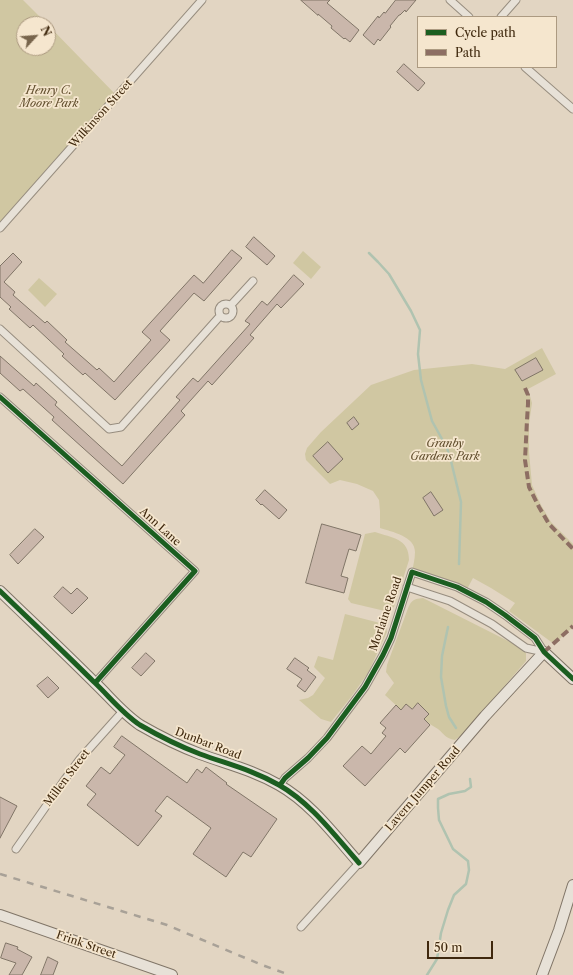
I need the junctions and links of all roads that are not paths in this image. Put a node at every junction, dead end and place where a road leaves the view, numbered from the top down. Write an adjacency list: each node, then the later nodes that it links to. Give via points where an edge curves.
1 (202, 0): 8 (street, Wilkinson Street)
2 (450, 0): 4 (street)
3 (516, 0): 5 (street)
4 (468, 16)
5 (502, 16)
6 (526, 68): 7 (street)
7 (573, 109)
8 (0, 228)
9 (253, 281): 10 (street)
10 (231, 305): 11 (street, via 227,303 220,306); 11 (street, via 231,316)
11 (220, 316): 12 (street, via 121,427 109,428)
12 (0, 329)
13 (0, 397): 18 (street, Ann Lane, via 194,571)
14 (407, 587): 16 (street, Morlaine Road, via 450,601 492,624 526,648); 16 (street, Morlaine Road, via 412,572 457,587 486,602 535,638); 20 (street, Morlaine Road, via 391,638 365,687 327,738)
15 (0, 591): 18 (street, Dunbar Road)
16 (544, 652): 17 (street); 22 (street, Lavern Jumper Road, via 485,716)
17 (573, 679)
18 (95, 683): 19 (street, Dunbar Road)
19 (123, 711): 20 (street, Dunbar Road, via 140,724 183,747 248,770); 21 (street, Millen Street, via 62,782)
20 (280, 785): 22 (street, Dunbar Road, via 308,807)
21 (16, 849)
22 (359, 863): 25 (street, Lavern Jumper Road)
23 (573, 886): 27 (street)
24 (0, 915): 26 (street, Frink Street)
25 (301, 927)
26 (172, 975)
27 (542, 975)

